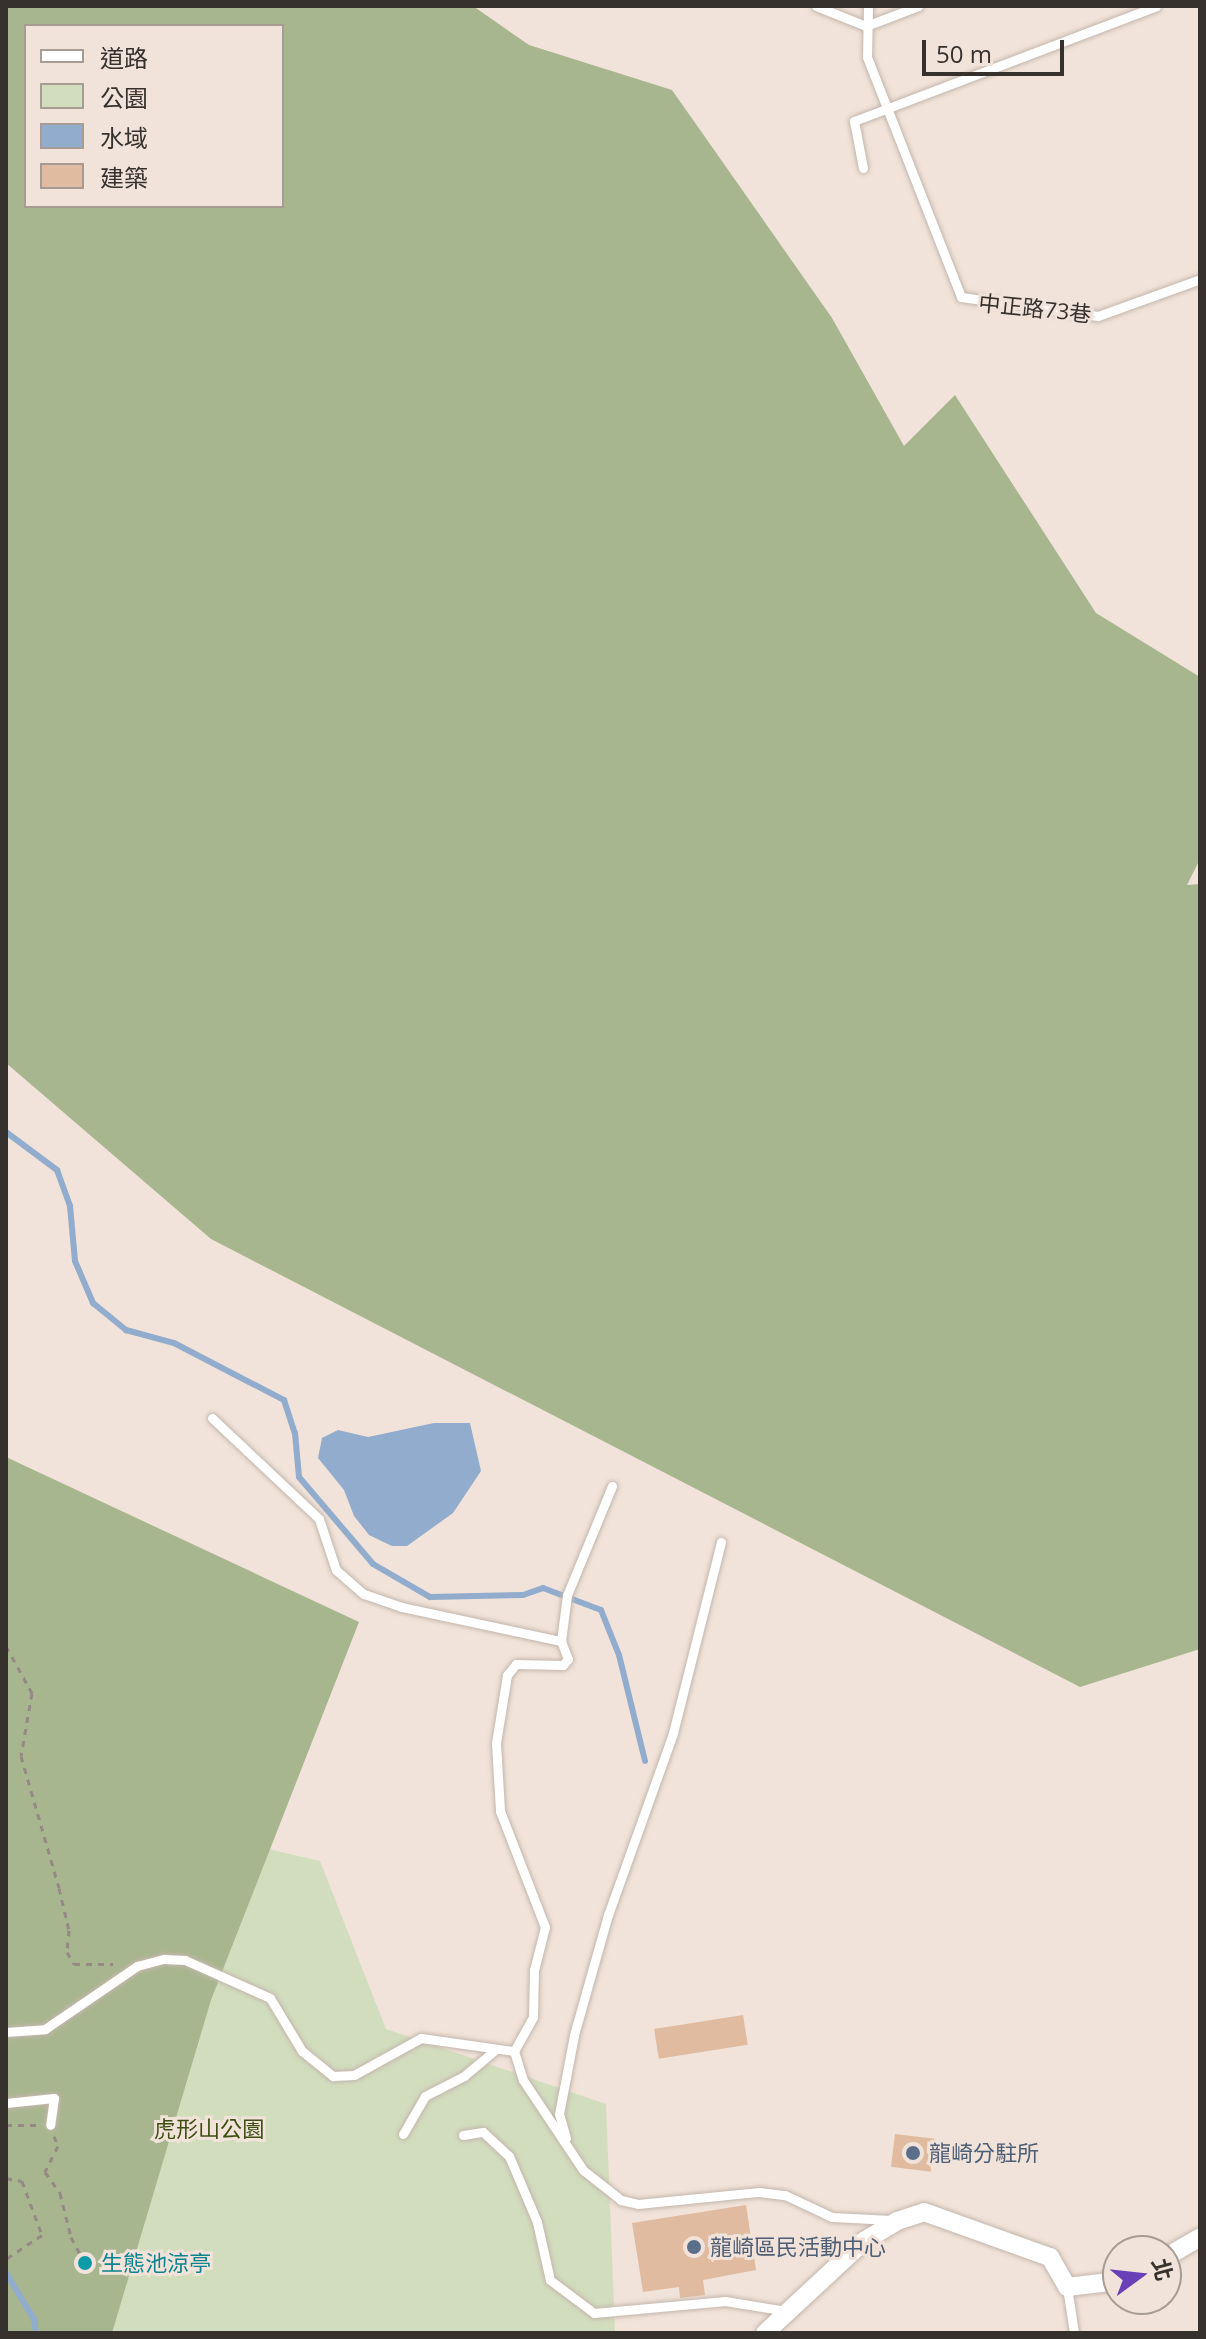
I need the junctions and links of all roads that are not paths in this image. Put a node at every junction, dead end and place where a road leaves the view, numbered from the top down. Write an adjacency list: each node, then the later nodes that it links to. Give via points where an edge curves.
1 (816, 6): 5 (lane)
2 (868, 6): 5 (lane)
3 (918, 6): 5 (lane)
4 (1156, 6): 6 (lane)
5 (866, 26): 6 (lane, via 867,57)
6 (885, 111): 7 (lane, via 854,121); 8 (lane, 中正路73巷, via 961,297 1098,316)
7 (863, 168)
8 (1200, 279)
9 (212, 1418): 12 (lane, via 319,1519 336,1570 364,1594)
10 (612, 1486): 12 (lane, via 567,1595)
11 (721, 1542): 20 (lane, via 673,1733 608,1915 574,2035 559,2114)
12 (561, 1641): 14 (lane, via 568,1659 563,1665 525,1662 507,1675 496,1743 500,1811 545,1927 534,1970 533,2017)
13 (6, 2032): 15 (lane, via 45,2029 137,1966 185,1960 270,1998 302,2051 333,2076 354,2075 421,2038)
14 (514, 2051): 15 (lane); 20 (lane, via 523,2080 555,2135)
15 (493, 2052): 18 (lane, via 464,2076 425,2096)
16 (6, 2103): 17 (lane, via 54,2098)
17 (50, 2125)
18 (403, 2134)
19 (463, 2135): 26 (lane, via 483,2132 509,2156 537,2222 550,2280 594,2313 725,2301)
20 (566, 2138): 21 (lane, via 583,2170 621,2200 638,2204 759,2192 785,2195 832,2217)
21 (897, 2221): 25 (street, via 935,2214 1050,2257); 26 (street, via 845,2257)
22 (1200, 2237): 23 (street)
23 (1182, 2248)
24 (1102, 2283): 25 (street)
25 (1067, 2287): 28 (lane)
26 (787, 2311): 27 (street)
27 (765, 2333)
28 (1074, 2333)

